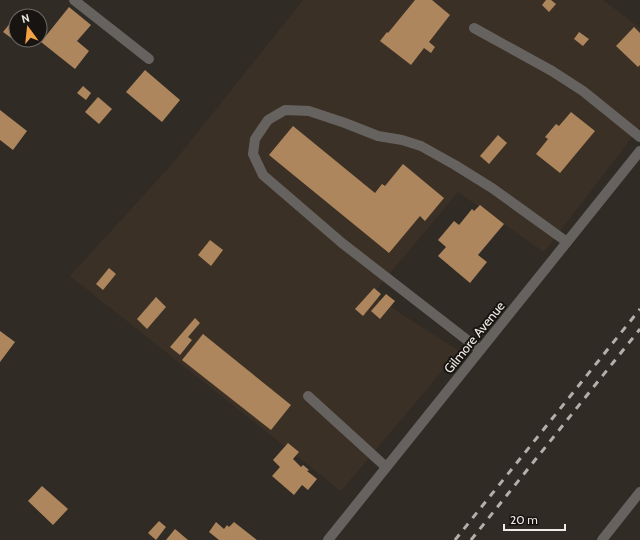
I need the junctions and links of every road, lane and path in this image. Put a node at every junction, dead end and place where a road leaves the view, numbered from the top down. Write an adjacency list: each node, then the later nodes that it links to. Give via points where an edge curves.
1 (74, 0): 3 (street)
2 (474, 28): 4 (street, via 583,91)
3 (149, 59)
4 (640, 137)
5 (640, 151): 6 (street, Gilmore Avenue)
6 (567, 242): 7 (street, Gilmore Avenue); 7 (street, via 492,188 421,146 378,136 309,111 285,110 268,120 255,139 253,154 263,175 342,243)
7 (480, 350): 9 (street, Gilmore Avenue)
8 (308, 396): 9 (street)
9 (386, 467): 11 (street, Gilmore Avenue)
10 (640, 492): 12 (street)
11 (328, 540)
12 (602, 540)

